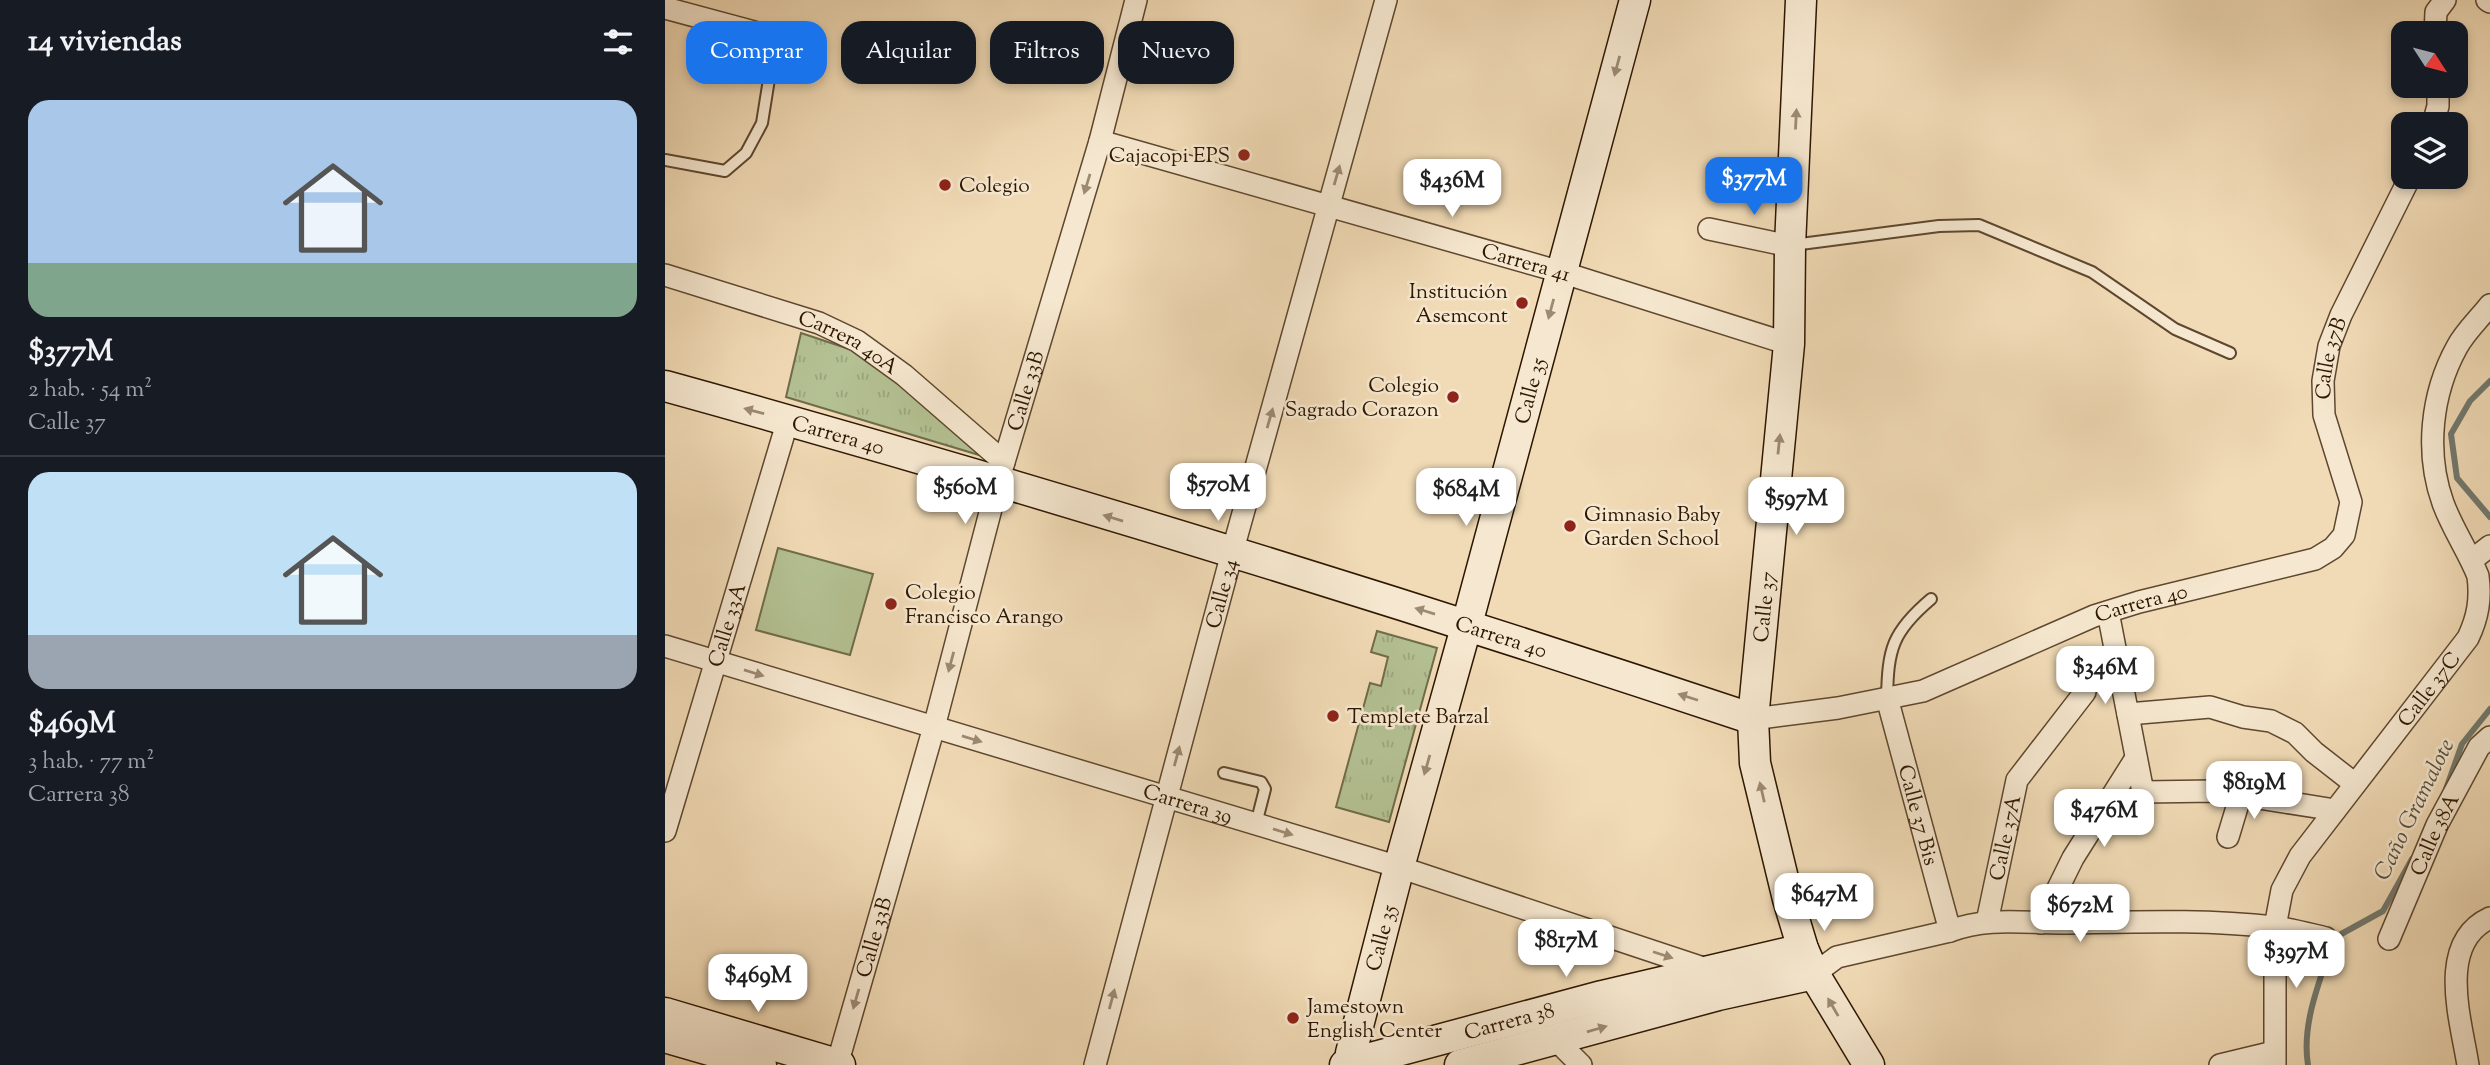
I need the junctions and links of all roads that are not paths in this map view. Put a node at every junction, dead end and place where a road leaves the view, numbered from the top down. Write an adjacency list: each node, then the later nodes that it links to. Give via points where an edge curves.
1 (1136, 0): 10 (street, Calle 33B)
2 (1386, 0): 13 (street, Calle 34, one-way to 2)
3 (1635, 0): 16 (street, Calle 35, one-way to 16)
4 (1801, 0): 15 (street, Calle 37, one-way to 4)
5 (2445, 0): 8 (street)
6 (665, 8): 7 (street)
7 (713, 21)
8 (2436, 21)
9 (768, 84): 11 (lane, via 762,123 746,153 725,171)
10 (1100, 141): 13 (street, Carrera 41); 23 (street, Calle 33B, one-way to 23)
11 (665, 160)
12 (2404, 189): 25 (street, Calle 37B, via 2329,346 2324,415 2351,502 2344,535)
13 (1329, 205): 16 (street, Carrera 41); 26 (street, Calle 34, one-way to 13)
14 (1709, 229): 15 (street)
15 (1790, 246): 19 (street, Calle 37); 20 (lane, via 1979,225 2092,272 2175,329)
16 (1561, 272): 19 (street, Carrera 41); 30 (street, Calle 35, one-way to 30)
17 (665, 275): 23 (street, Carrera 40A, via 819,323 857,341 904,375)
18 (2490, 305): 27 (street, Calle 37C, via 2458,345 2446,370 2432,440 2444,505)
19 (1789, 344): 36 (street, Calle 37, one-way to 19)
20 (2229, 353)
21 (665, 386): 22 (street, Carrera 40, one-way to 21)
22 (788, 420): 23 (street, Carrera 40); 32 (street, Calle 33A)
23 (1001, 472): 26 (street, Carrera 40, one-way to 23); 37 (street, Calle 33B, one-way to 37)
24 (2490, 546): 27 (street)
25 (2333, 548): 29 (street, Carrera 40, via 2315,559)
26 (1232, 554): 30 (street, Carrera 40, one-way to 26); 43 (street, Calle 34, one-way to 26)
27 (2472, 560): 41 (street, Calle 37C, via 2480,601 2468,638)
28 (1931, 599): 34 (lane, via 1899,632 1888,660)
29 (2108, 612): 34 (street, Carrera 40, via 1923,691); 35 (street)
30 (1467, 624): 36 (street, Carrera 40, one-way to 30); 48 (street, Calle 35, one-way to 48)
31 (665, 646): 32 (street, Carrera 39)
32 (715, 662): 37 (street, Carrera 39, one-way to 37); 46 (street, Calle 33A)
33 (2085, 692): 50 (street, Calle 37A, via 2017,780)
34 (1887, 698): 36 (street, Carrera 40); 53 (street, Calle 37 Bis)
35 (2128, 715): 39 (street); 41 (street, via 2210,707 2271,721 2295,733)
36 (1753, 719): 56 (street, Calle 37, one-way to 36, via 1788,899 1755,763)
37 (934, 727): 43 (street, Carrera 39, one-way to 43); 64 (street, Calle 33B, one-way to 64)
38 (2490, 737): 55 (street, Calle 38A, via 2479,747 2437,825)
39 (2136, 758): 42 (street, via 2143,792); 51 (street, via 2073,859)
40 (1224, 773): 45 (lane, via 1263,785)
41 (2355, 785): 44 (street, Calle 37C)
42 (2241, 794): 44 (street); 47 (street)
43 (1166, 797): 45 (street, Carrera 39); 65 (street, Calle 34, one-way to 43)
44 (2335, 810): 52 (street, Calle 37C, via 2290,873)
45 (1256, 824): 48 (street, Carrera 39, one-way to 48)
46 (665, 831)
47 (2228, 836)
48 (1399, 867): 57 (street, Carrera 39, one-way to 57); 62 (street, Calle 35)
49 (2490, 918): 70 (street, via 2471,933 2455,971)
50 (1987, 922): 51 (street, Carrera 38); 53 (street, Carrera 38)
51 (2041, 923): 52 (street, Carrera 38, via 2195,922)
52 (2275, 927): 54 (street, Carrera 38); 61 (street, Calle 37C)
53 (1950, 931): 56 (street, Carrera 38)
54 (2326, 938)
55 (2389, 939)
56 (1818, 960): 57 (street, Carrera 38); 68 (street, Calle 37, one-way to 56)
57 (1714, 982): 60 (street, Carrera 38, one-way to 57); 62 (street, Carrera 38, via 1602,996)
58 (665, 1013): 64 (street)
59 (665, 1037): 63 (street)
60 (1556, 1040): 66 (street, Carrera 38); 67 (street)
61 (2274, 1058): 69 (street)
62 (1349, 1064)
63 (761, 1065)
64 (838, 1065)
65 (1095, 1065)
66 (1460, 1065)
67 (1581, 1065)
68 (1868, 1065)
69 (2220, 1065)
70 (2468, 1065)

